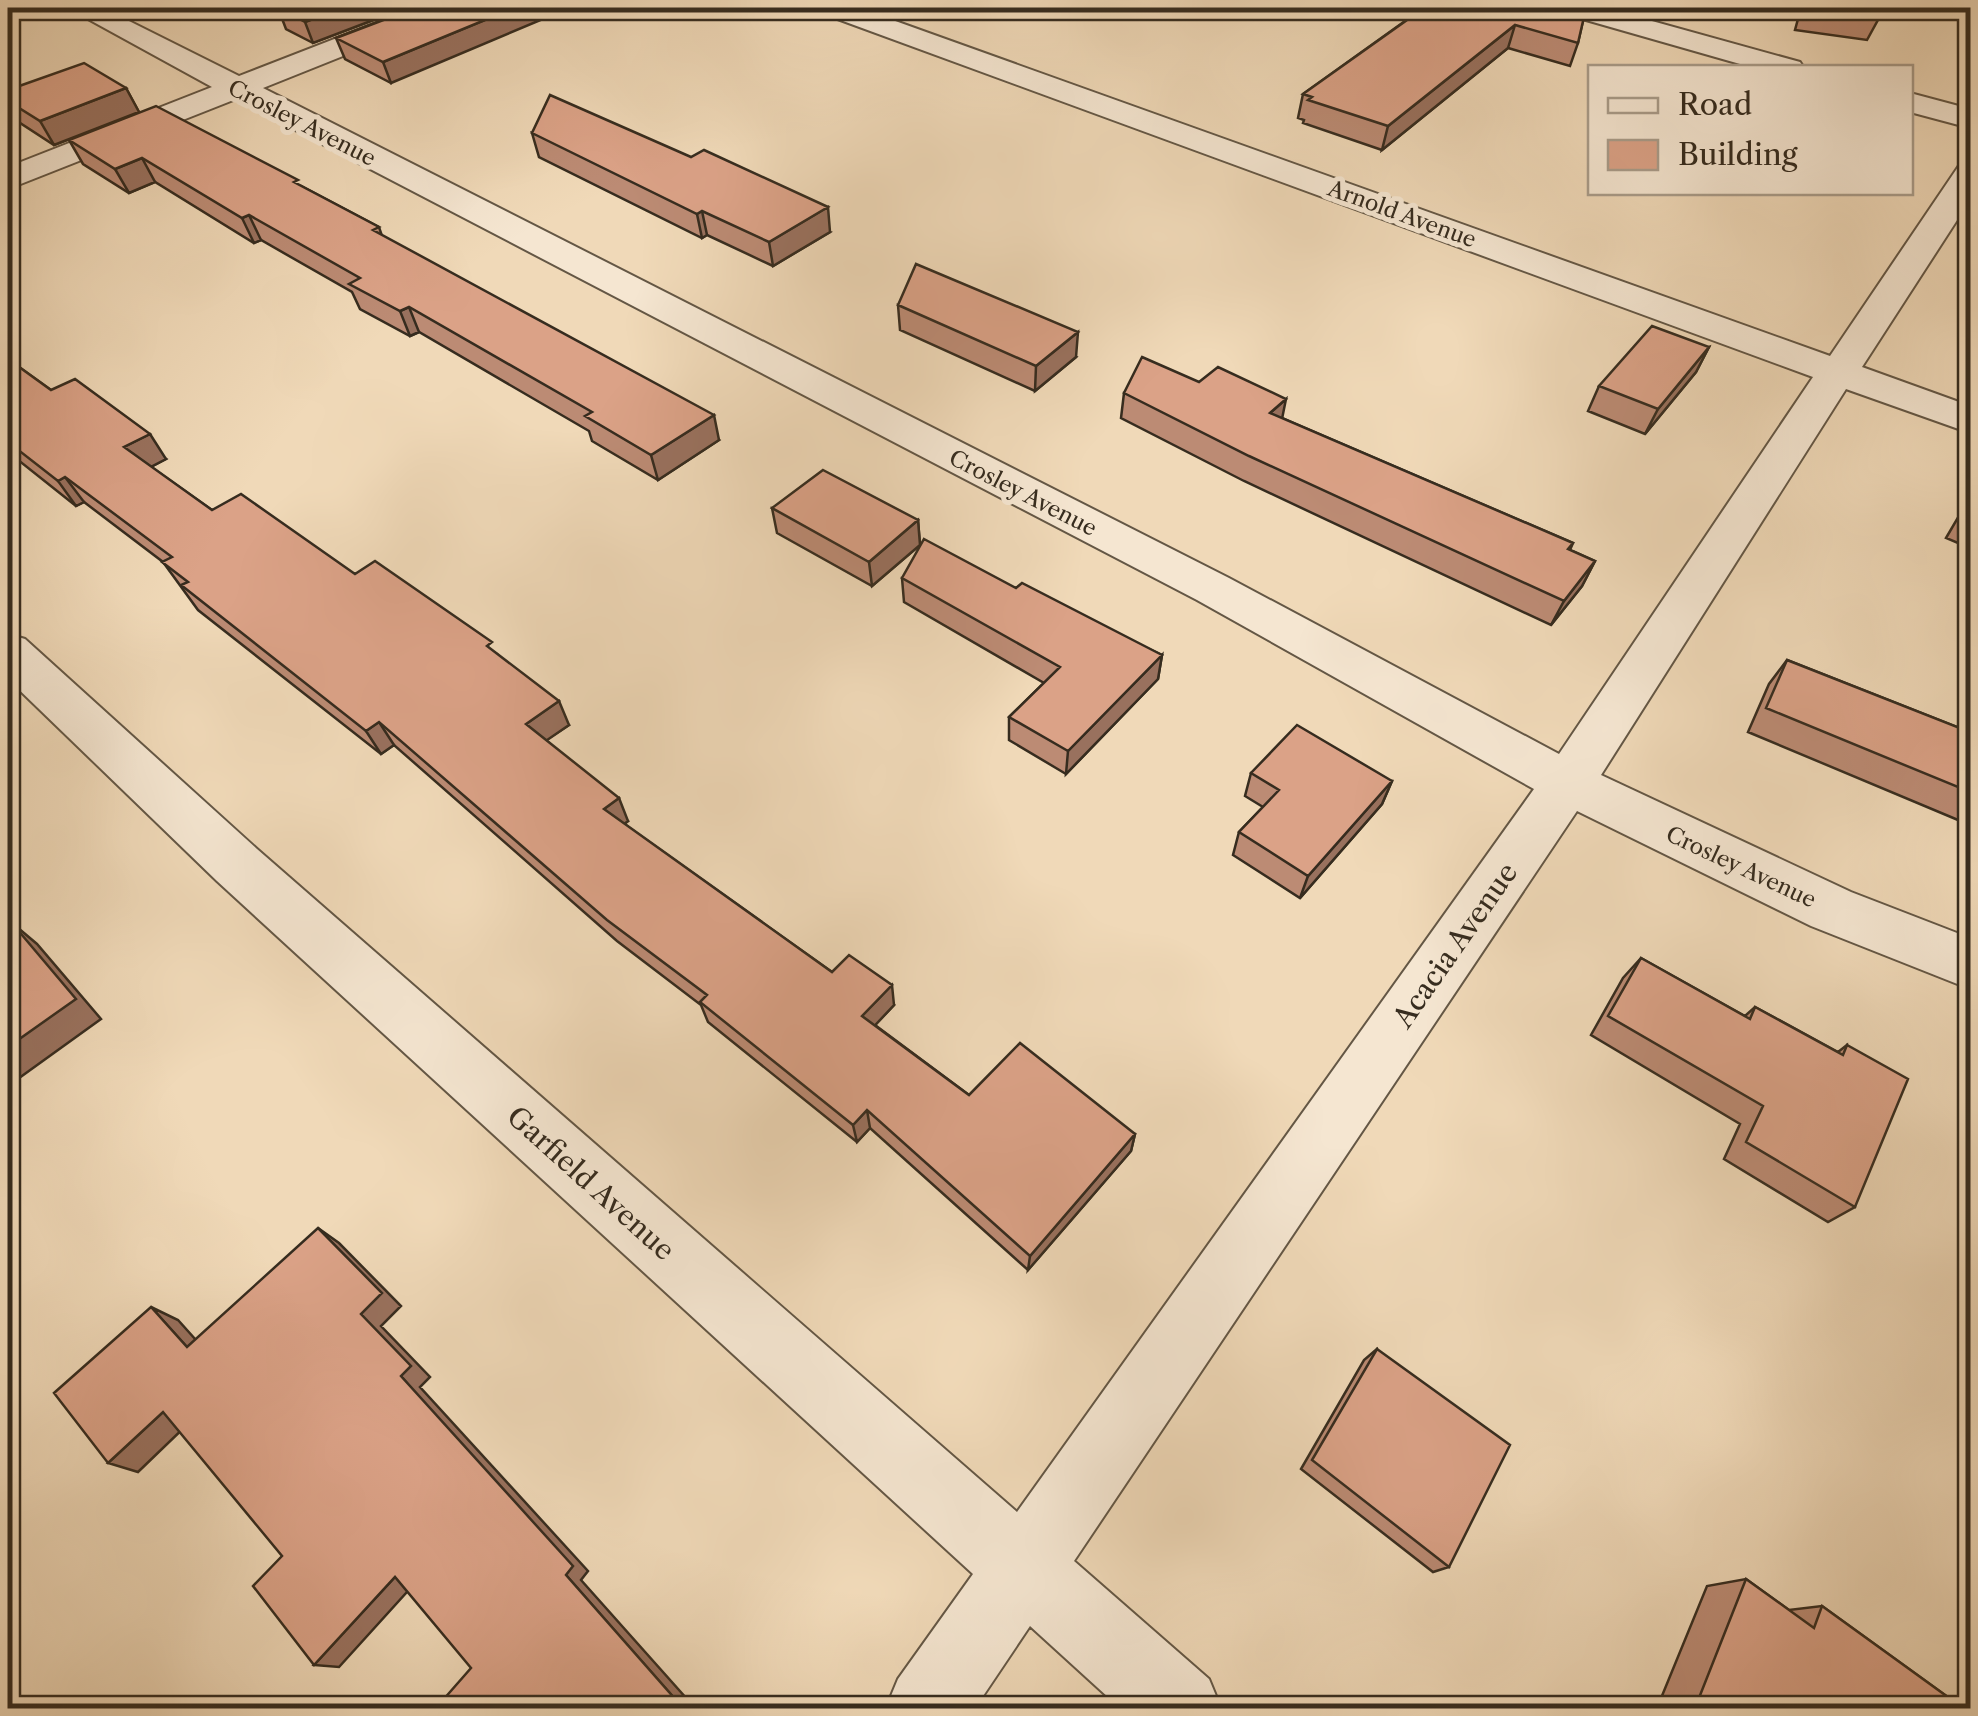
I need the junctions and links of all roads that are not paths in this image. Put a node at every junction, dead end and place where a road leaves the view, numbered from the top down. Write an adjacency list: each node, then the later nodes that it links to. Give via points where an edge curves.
1 (82, 8): 6 (street, Crosley Avenue)
2 (438, 8): 6 (street)
3 (834, 8): 11 (street, Arnold Avenue)
4 (1576, 8): 5 (street)
5 (1778, 65)
6 (234, 89): 10 (street); 14 (street, Crosley Avenue, via 1213,589)
7 (1913, 103): 8 (street)
8 (1970, 119)
9 (1970, 174): 11 (street, Acacia Avenue)
10 (8, 179)
11 (1836, 372): 12 (street, Arnold Avenue); 14 (street, Acacia Avenue)
12 (1970, 420)
13 (8, 651): 16 (street, Garfield Avenue)
14 (1568, 783): 15 (street, Crosley Avenue, via 1832,909); 16 (street, Acacia Avenue)
15 (1970, 964)
16 (1022, 1572): 17 (street, Acacia Avenue); 18 (street, Garfield Avenue)
17 (927, 1708)
18 (1180, 1708)

